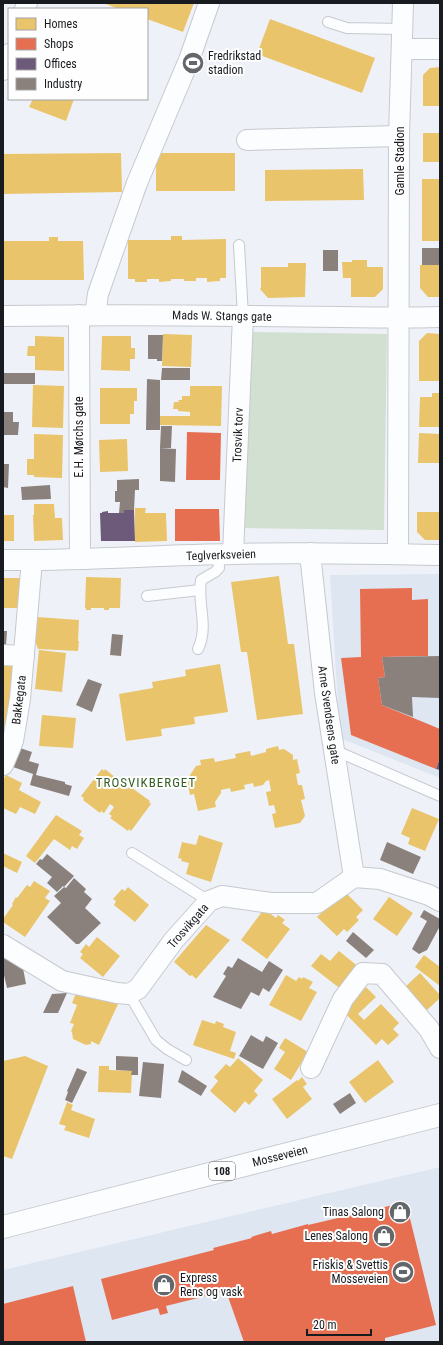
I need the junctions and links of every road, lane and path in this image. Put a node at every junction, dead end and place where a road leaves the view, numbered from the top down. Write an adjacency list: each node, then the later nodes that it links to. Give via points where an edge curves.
1 (210, 3): 12 (street, E.H. Mørchs gate, via 137,183 98,294)
2 (403, 3): 4 (street, Gamle Stadion)
3 (328, 22): 4 (lane, via 347,28)
4 (402, 29): 5 (street, Gamle Stadion)
5 (402, 49): 6 (street); 9 (street, Gamle Stadion)
6 (440, 50)
7 (8, 57): 8 (street)
8 (3, 70)
9 (399, 136): 10 (street); 16 (street, Gamle Stadion)
10 (247, 140)
11 (239, 244): 14 (lane)
12 (87, 315): 13 (street, Mads W. Stangs gate); 14 (street, Mads W. Stangs gate); 21 (street, E.H. Mørchs gate)
13 (3, 316)
14 (243, 316): 16 (street, Mads W. Stangs gate); 18 (street, Trosvik torv)
15 (440, 317): 16 (street, Mads W. Stangs gate)
16 (399, 319): 19 (street)
17 (310, 553): 18 (street, Teglverksveien); 19 (street, Teglverksveien); 29 (street, Arne Svendsens gate, via 325,693)
18 (225, 554): 21 (street, Teglverksveien); 24 (lane, via 219,568 201,580)
19 (398, 554): 20 (street, Teglverksveien)
20 (440, 555)
21 (80, 559): 23 (street, Teglverksveien)
22 (3, 560): 23 (street, Teglverksveien)
23 (32, 560): 28 (street, Bakkegata)
24 (200, 590): 25 (lane); 26 (lane, via 204,630)
25 (147, 596)
26 (198, 649)
27 (3, 655): 28 (street)
28 (24, 656): 30 (street, Bakkegata, via 14,741)
29 (334, 750): 31 (lane); 33 (street, Arne Svendsens gate)
30 (3, 765)
31 (440, 796)
32 (132, 853): 34 (lane)
33 (354, 877): 34 (street, Trosvikgata, via 316,903 271,903 222,896); 35 (street, via 380,879)
34 (209, 901): 37 (street, Trosvikgata, via 174,940 138,989)
35 (440, 901)
36 (3, 945): 37 (street, via 62,982)
37 (129, 994): 39 (lane, via 156,1040)
38 (440, 1048): 40 (street, via 429,1029 382,974 363,973 343,999)
39 (186, 1060)
40 (311, 1068)
41 (440, 1115): 42 (main road, Mosseveien / 108)
42 (3, 1227)

